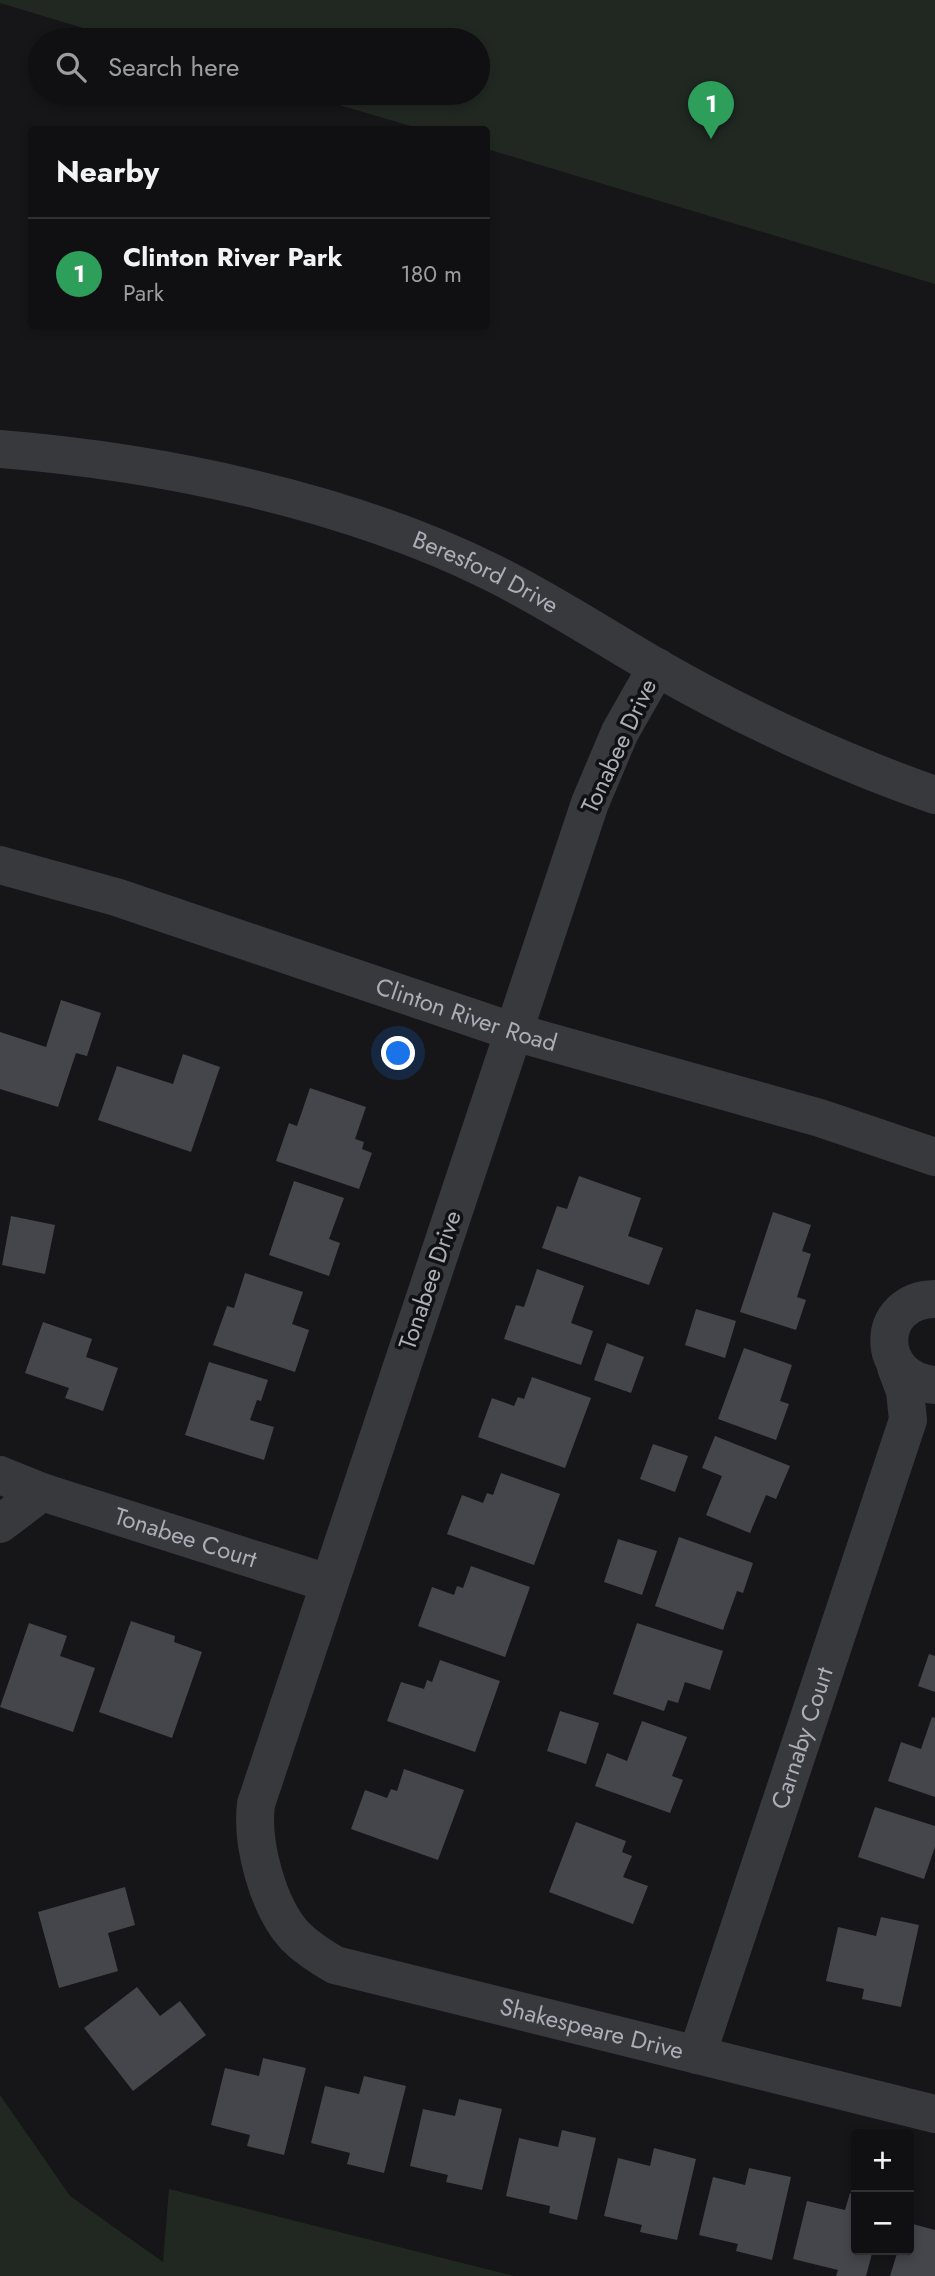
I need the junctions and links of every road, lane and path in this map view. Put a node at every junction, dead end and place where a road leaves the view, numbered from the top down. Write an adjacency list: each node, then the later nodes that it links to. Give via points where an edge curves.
1 (0, 449): 2 (street, Beresford Drive, via 70,454 183,474 298,500 372,524 489,571)
2 (657, 667): 3 (street, Beresford Drive, via 808,744); 5 (street, Tonabee Drive, via 620,732 590,803)
3 (935, 795)
4 (0, 865): 5 (street, Clinton River Road, via 116,897)
5 (514, 1032): 6 (street, Clinton River Road, via 820,1118); 16 (street, Tonabee Drive)
6 (935, 1157)
7 (935, 1298): 8 (street, Carnaby Court, via 911,1303 892,1324 890,1353)
8 (896, 1367): 9 (street, via 919,1384); 11 (street, Carnaby Court)
9 (935, 1385)
10 (935, 1393): 11 (street, Carnaby Court)
11 (908, 1420): 18 (street, Carnaby Court)
12 (0, 1475): 14 (street, Tonabee Court)
13 (0, 1484): 15 (street, via 4,1499)
14 (42, 1492): 15 (street); 16 (street, Tonabee Court)
15 (0, 1521)
16 (328, 1583): 17 (street, Tonabee Drive, via 256,1804 257,1852)
17 (276, 1903): 18 (street, Shakespeare Drive, via 293,1934 335,1965)
18 (697, 2055): 19 (street, Shakespeare Drive)
19 (935, 2114)

